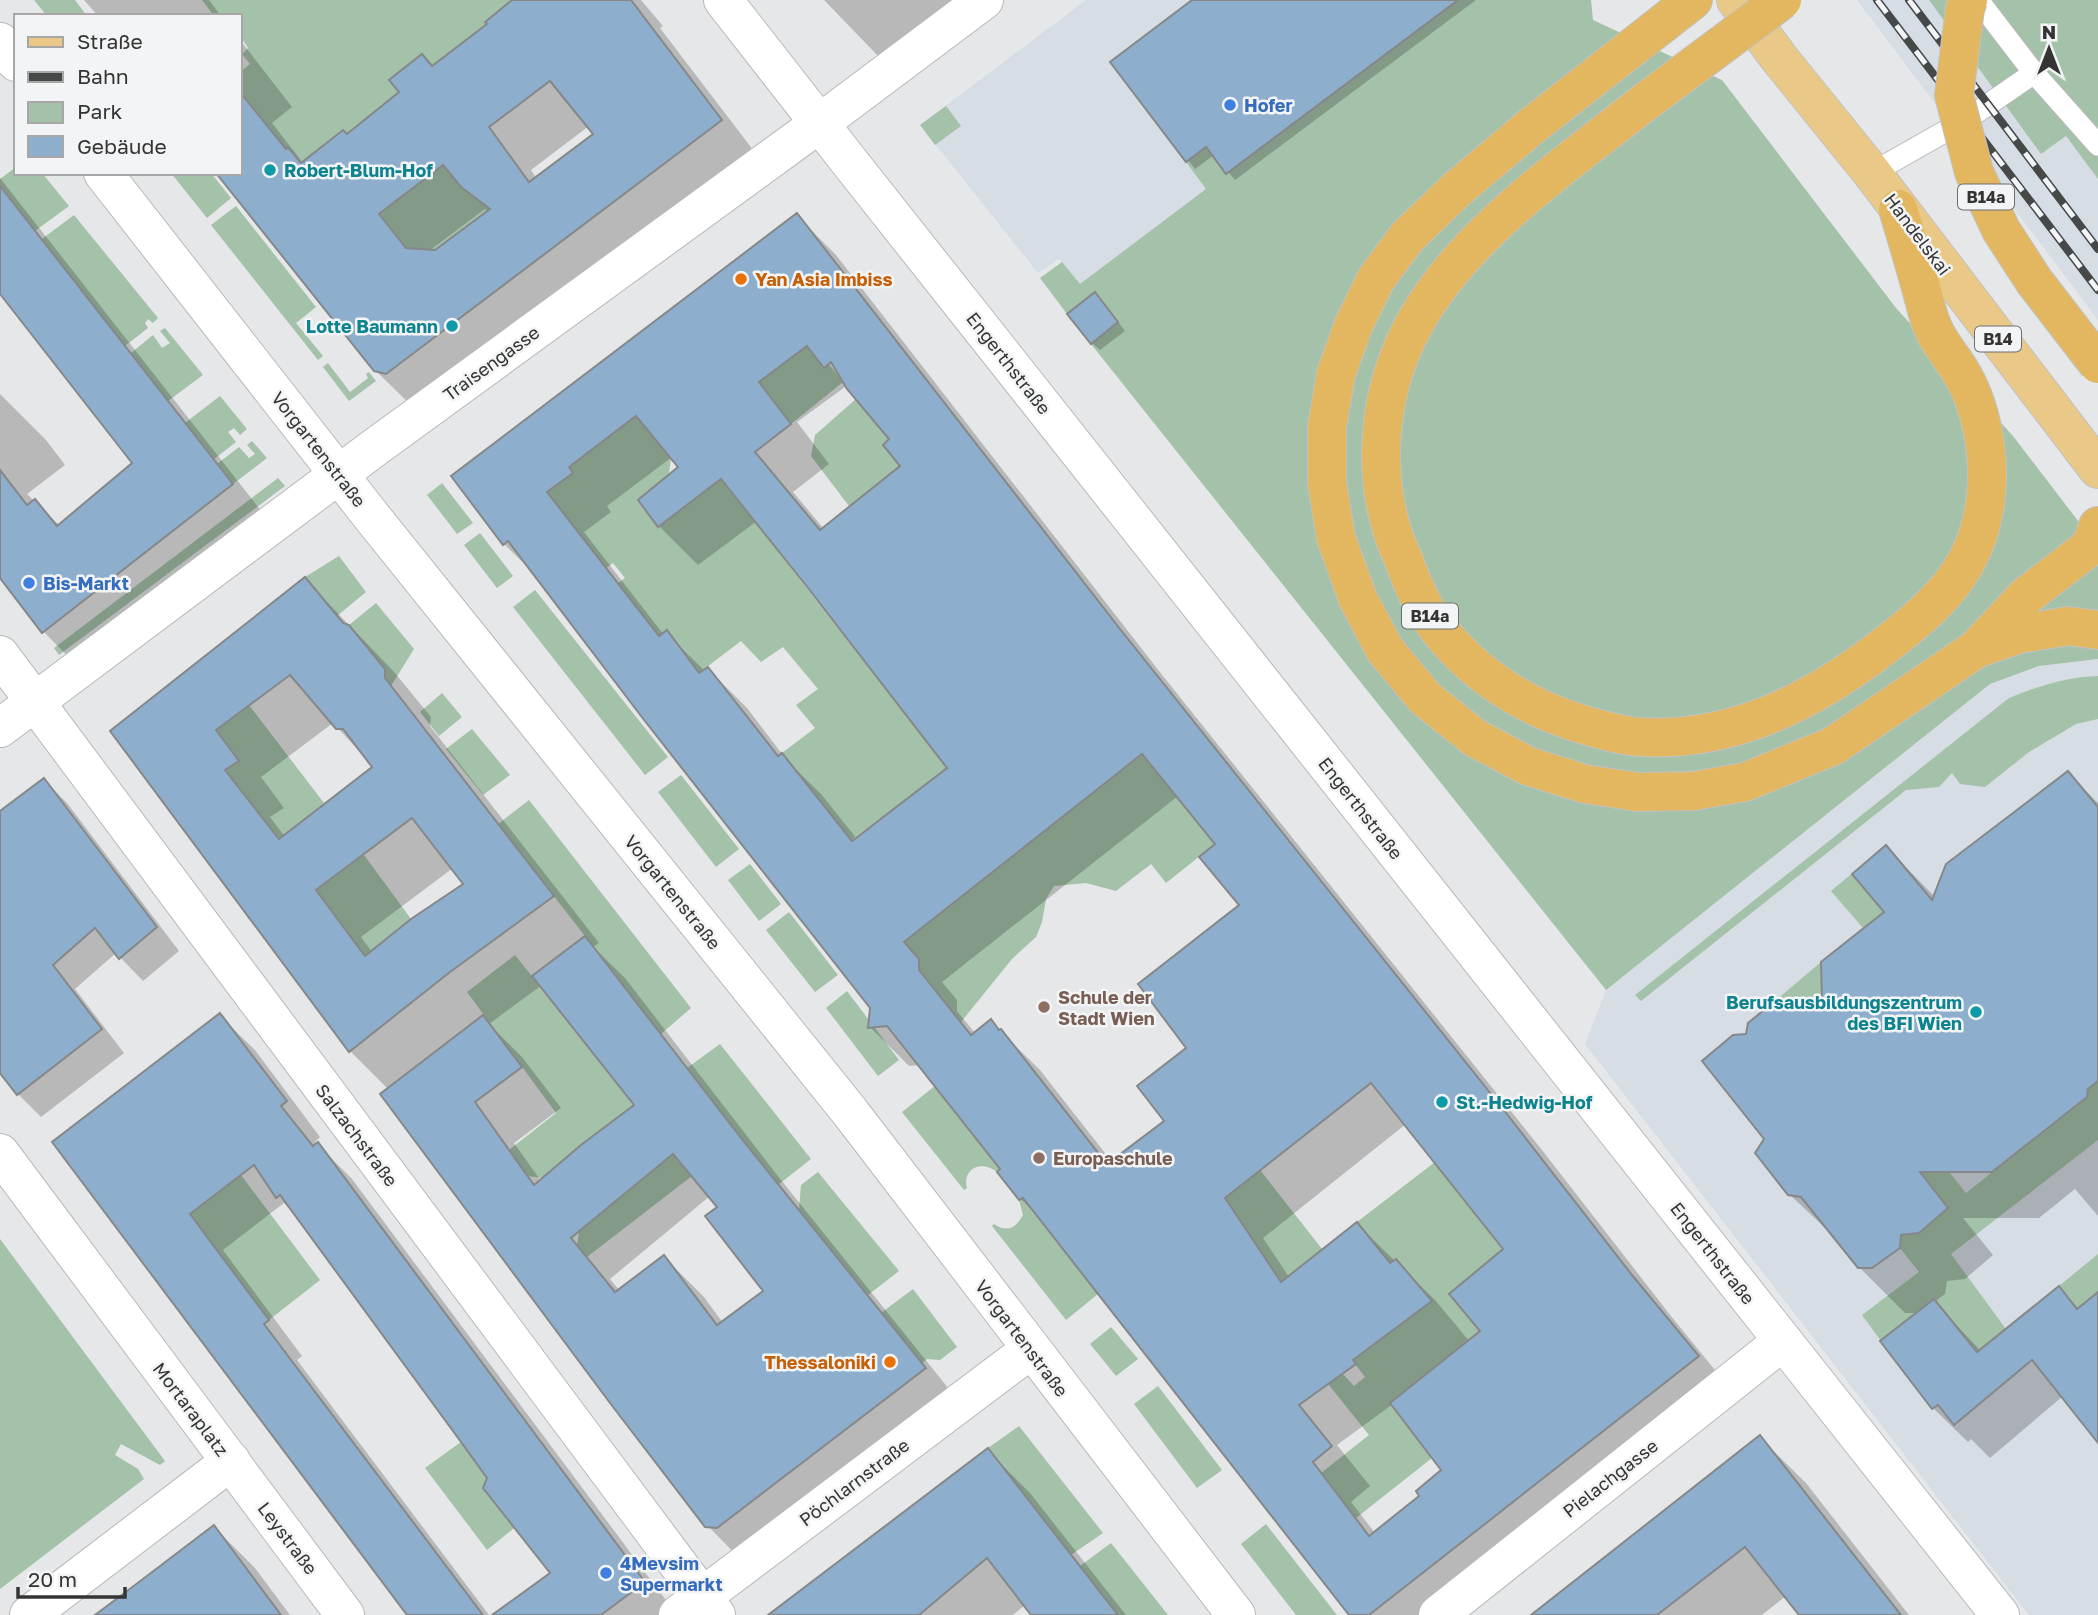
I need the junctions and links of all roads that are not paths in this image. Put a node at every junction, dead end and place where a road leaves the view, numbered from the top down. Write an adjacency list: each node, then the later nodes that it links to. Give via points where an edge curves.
1 (723, 0): 11 (street, Engerthstraße)
2 (984, 0): 11 (street, Traisengasse)
3 (1693, 0): 21 (highway, B14a, via 1466,181 1407,237 1376,279 1336,374 1327,427 1327,483 1336,538 1357,599 1385,650 1424,698 1475,738 1528,766 1585,784 1638,792 1693,791 1745,782 1792,765 1833,746)
4 (1736, 0): 13 (main road, Handelskai / B14)
5 (1782, 0): 15 (highway, B14a, bridge, via 1645,102 1494,226 1424,306 1404,346 1382,432 1382,479 1389,522 1409,578 1435,625 1465,658 1507,692 1551,715 1641,737 1689,735 1731,729 1817,693 1920,619 1965,569 1978,538 1986,496 1986,454 1978,410 1962,373 1933,330)
6 (1968, 0): 16 (highway, B14a, bridge, via 1954,94 1975,172 2001,230)
7 (1978, 0): 10 (lane)
8 (0, 41): 9 (street)
9 (14, 59)
10 (2034, 73): 12 (lane); 13 (lane, via 1967,119)
11 (820, 123): 18 (street, Traisengasse); 26 (street, Engerthstraße)
12 (2098, 145)
13 (1872, 173): 15 (main road, Handelskai / B14)
14 (105, 175): 18 (street, Vorgartenstraße)
15 (1898, 209): 17 (main road, Handelskai / B14)
16 (2098, 365)
17 (2098, 469)
18 (339, 474): 23 (street, Traisengasse); 27 (street, Vorgartenstraße, via 850,1112)
19 (2098, 526): 21 (highway, B14a, via 2091,546 2026,596)
20 (2098, 630): 21 (highway, B14a, via 2068,626 2019,634)
21 (1976, 649)
22 (0, 654): 23 (street, Salzachstraße)
23 (35, 702): 24 (street, Traisengasse); 29 (street, Salzachstraße)
24 (0, 728)
25 (0, 1153): 28 (street, Mortaraplatz)
26 (1783, 1341): 33 (street, Pielachgasse); 34 (street, Engerthstraße)
27 (1030, 1350): 29 (street, Pöchlarnstraße); 32 (street, Vorgartenstraße)
28 (231, 1461): 30 (street, Mortaraplatz); 31 (street, Leystraße)
29 (698, 1609)
30 (29, 1615)
31 (345, 1615)
32 (1236, 1615)
33 (1438, 1615)
34 (2000, 1615)

